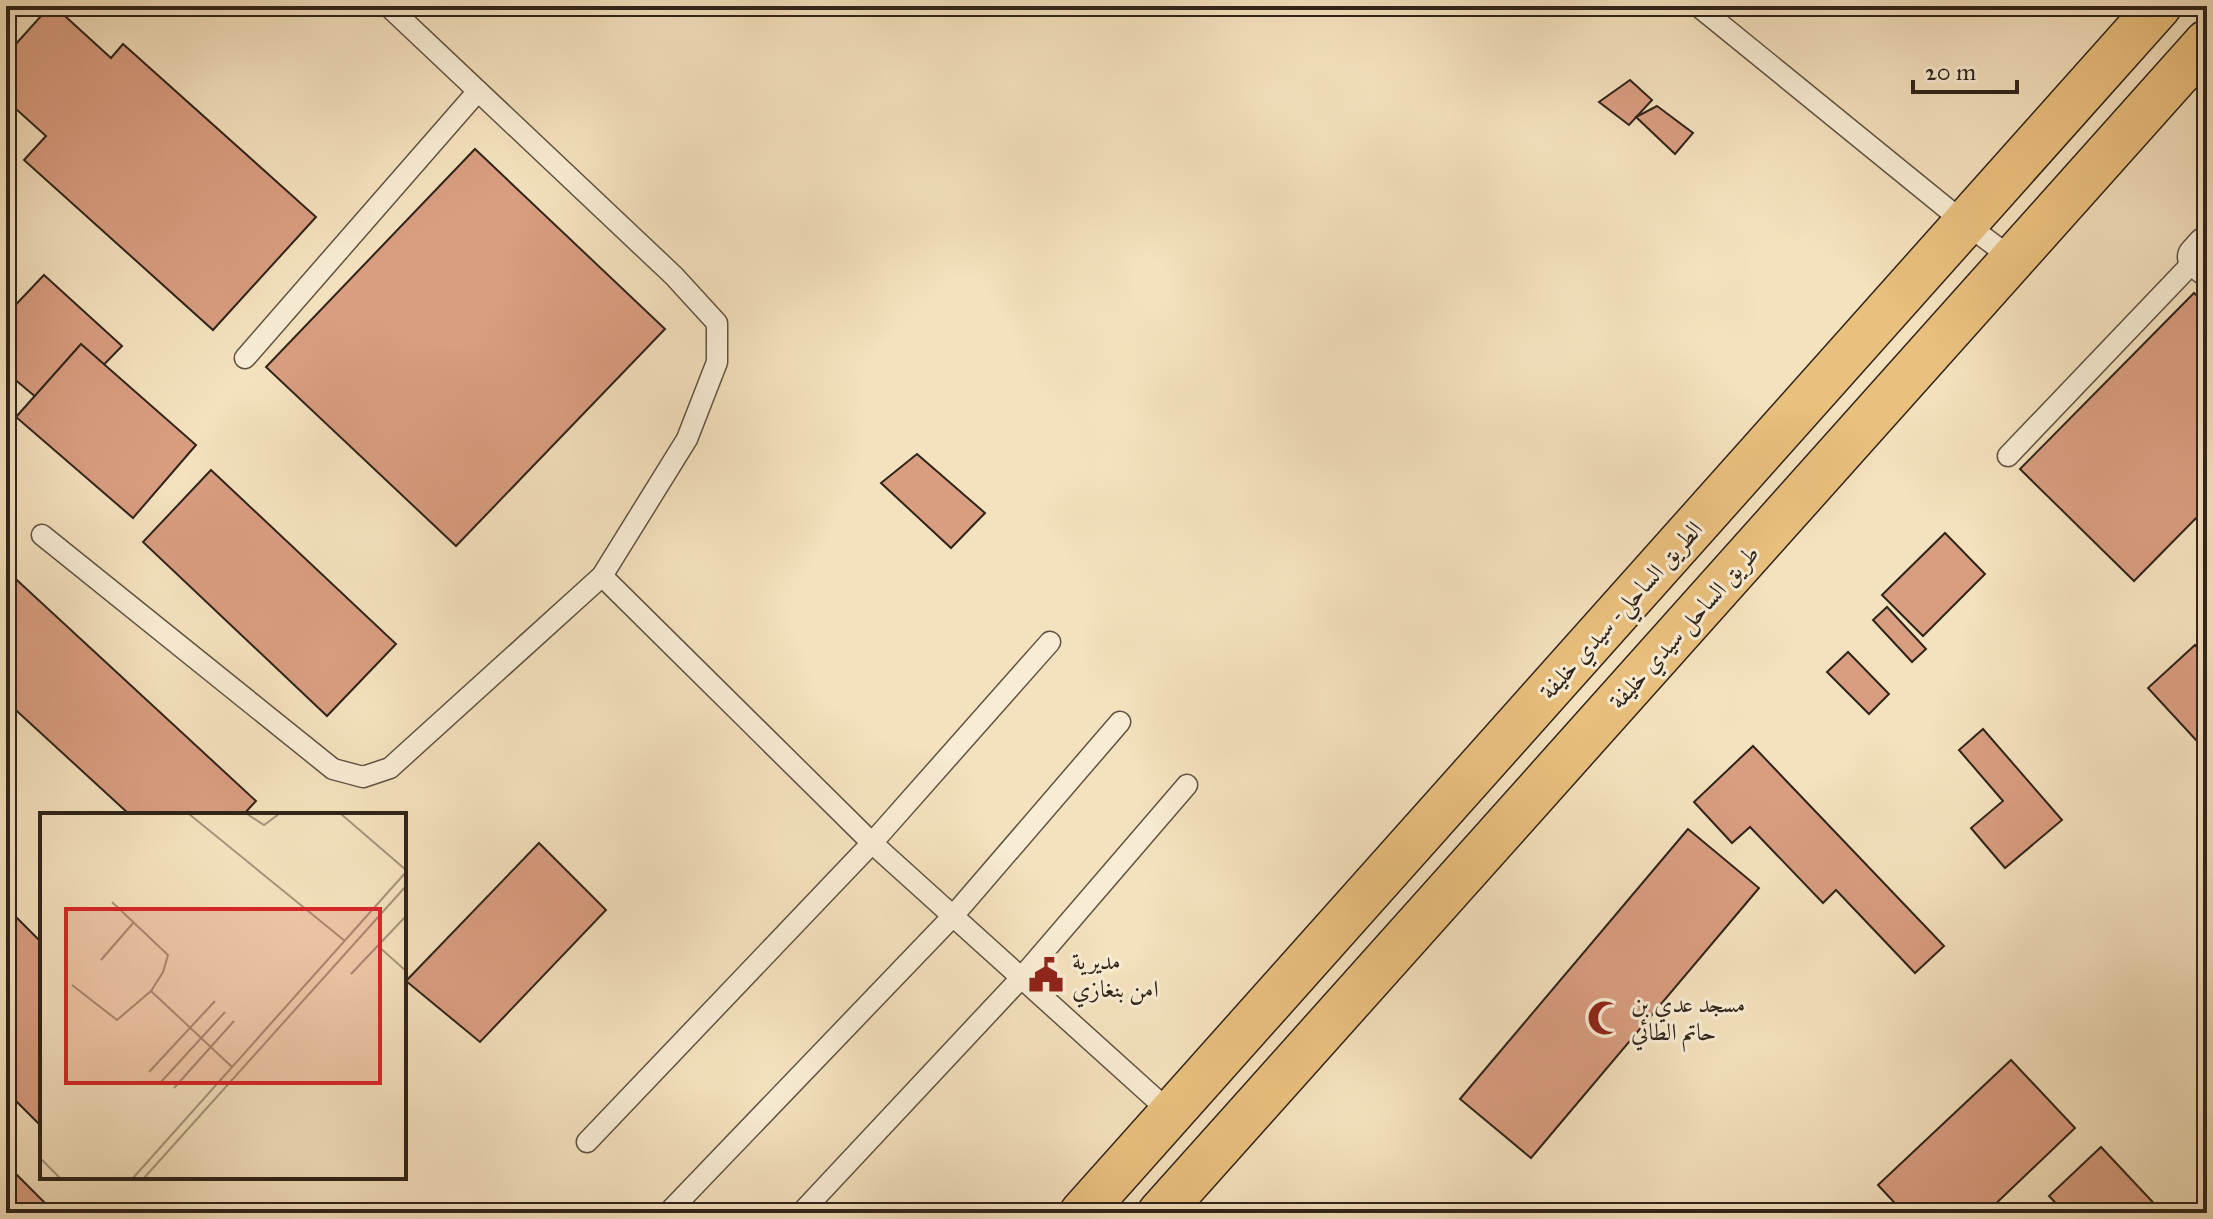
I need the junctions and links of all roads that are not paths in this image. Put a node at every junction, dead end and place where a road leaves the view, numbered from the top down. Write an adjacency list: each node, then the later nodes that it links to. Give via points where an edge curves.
1 (388, 6): 5 (lane)
2 (1698, 6): 6 (lane)
3 (2159, 6): 6 (highway, الطريق الساحلي- سيدي خليفة)
4 (2207, 42): 8 (highway, طريق الساحل سيدي خليفة)
5 (478, 91): 9 (lane); 12 (lane, via 717,323 717,362 687,439)
6 (1966, 224): 8 (lane); 19 (highway, الطريق الساحلي- سيدي خليفة)
7 (2204, 256): 10 (lane)
8 (2013, 259): 24 (highway, طريق الساحل سيدي خليفة)
9 (245, 358)
10 (2008, 456)
11 (42, 535): 12 (lane, via 333,769 363,777 390,768)
12 (602, 576): 16 (lane)
13 (1050, 642): 16 (lane)
14 (1120, 722): 17 (lane)
15 (1187, 785): 18 (lane)
16 (872, 843): 17 (lane); 20 (lane)
17 (953, 916): 18 (lane); 21 (lane)
18 (1021, 978): 19 (lane); 22 (lane)
19 (1171, 1113): 23 (highway, الطريق الساحلي- سيدي خليفة)
20 (587, 1142)
21 (668, 1213)
22 (801, 1213)
23 (1082, 1213)
24 (1160, 1213)

